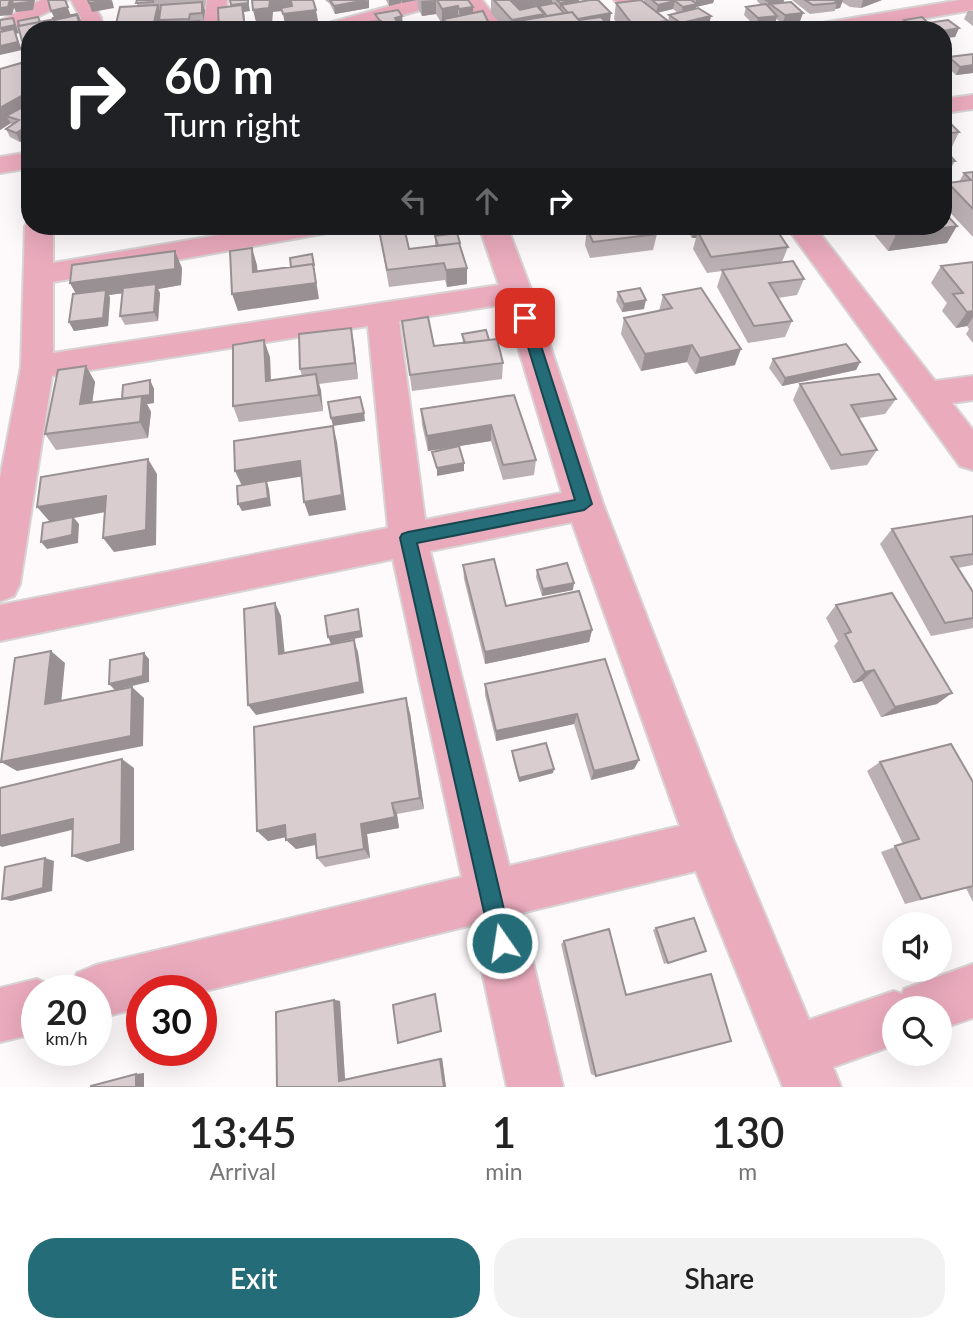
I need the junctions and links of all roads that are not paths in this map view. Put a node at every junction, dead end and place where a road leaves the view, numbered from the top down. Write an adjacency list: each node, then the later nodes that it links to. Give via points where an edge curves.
1 (57, 0): 16 (street)
2 (81, 0): 9 (street)
3 (217, 0): 10 (street)
4 (433, 0): 8 (street)
5 (471, 0): 13 (street)
6 (624, 0): 14 (street)
7 (973, 4): 15 (street)
8 (409, 9): 11 (street); 12 (street)
9 (91, 21)
10 (215, 21)
11 (364, 21)
12 (416, 21)
13 (488, 21)
14 (655, 21)
15 (871, 21)
16 (0, 29)
17 (21, 162): 18 (street)
18 (0, 165)
19 (39, 235): 23 (street)
20 (269, 235): 23 (street)
21 (496, 235): 24 (street)
22 (807, 235): 28 (street)
23 (39, 275): 26 (street)
24 (517, 292): 25 (street); 30 (street)
25 (382, 312): 26 (street); 31 (street)
26 (37, 368): 32 (street)
27 (973, 388): 28 (street)
28 (927, 394): 29 (street)
29 (973, 456)
30 (584, 504): 31 (street); 34 (street)
31 (408, 538): 33 (street); 35 (street)
32 (0, 584)
33 (0, 623)
34 (710, 843): 35 (street); 42 (street)
35 (491, 895): 36 (street); 43 (street)
36 (112, 988)
37 (973, 991): 38 (street)
38 (952, 998)
39 (21, 1010): 40 (street)
40 (0, 1015)
41 (882, 1025): 42 (street)
42 (804, 1070)
43 (535, 1087)

